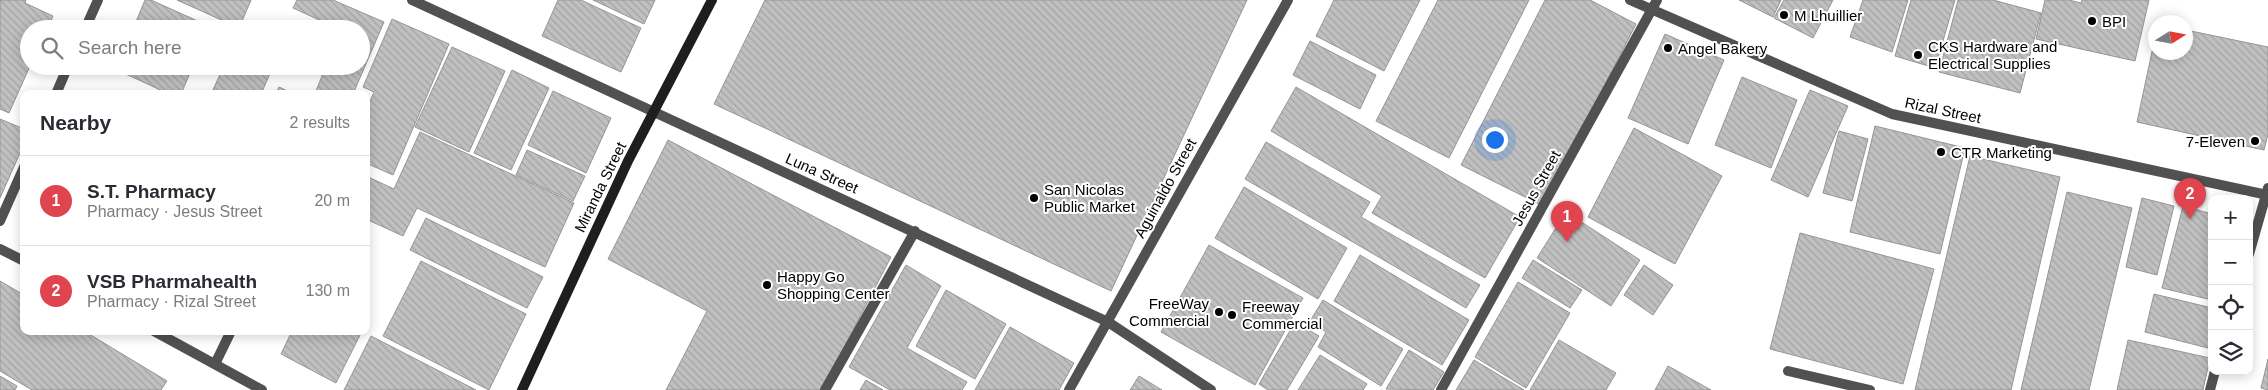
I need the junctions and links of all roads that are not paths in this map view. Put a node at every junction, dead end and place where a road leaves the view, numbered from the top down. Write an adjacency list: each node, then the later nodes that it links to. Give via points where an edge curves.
1 (98, 0): 8 (street)
2 (412, 0): 11 (street, Luna Street)
3 (712, 0): 11 (main road, Miranda Street)
4 (1288, 0): 19 (street, Aguinaldo Street)
5 (1630, 0): 7 (street, Rizal Street)
6 (1657, 0): 7 (street, Jesus Street)
7 (1652, 11): 13 (street, Rizal Street, via 1892,114); 30 (street, Jesus Street)
8 (89, 20)
9 (64, 75): 10 (street)
10 (58, 90)
11 (655, 114): 15 (street, Luna Street); 26 (main road, Miranda Street, via 628,161)
12 (20, 176): 14 (street)
13 (2268, 193): 16 (street)
14 (0, 221)
15 (915, 231): 19 (street, Luna Street); 27 (street)
16 (2253, 241)
17 (0, 249): 18 (street)
18 (20, 259)
19 (1108, 322): 28 (street, Aguinaldo Street); 29 (street, Luna Street)
20 (161, 335): 22 (street)
21 (229, 335): 22 (street)
22 (215, 364): 25 (street)
23 (1788, 371): 31 (street)
24 (2214, 375): 32 (street)
25 (262, 390)
26 (522, 390)
27 (825, 390)
28 (1069, 390)
29 (1211, 390)
30 (1441, 390)
31 (1870, 390)
32 (2210, 390)

